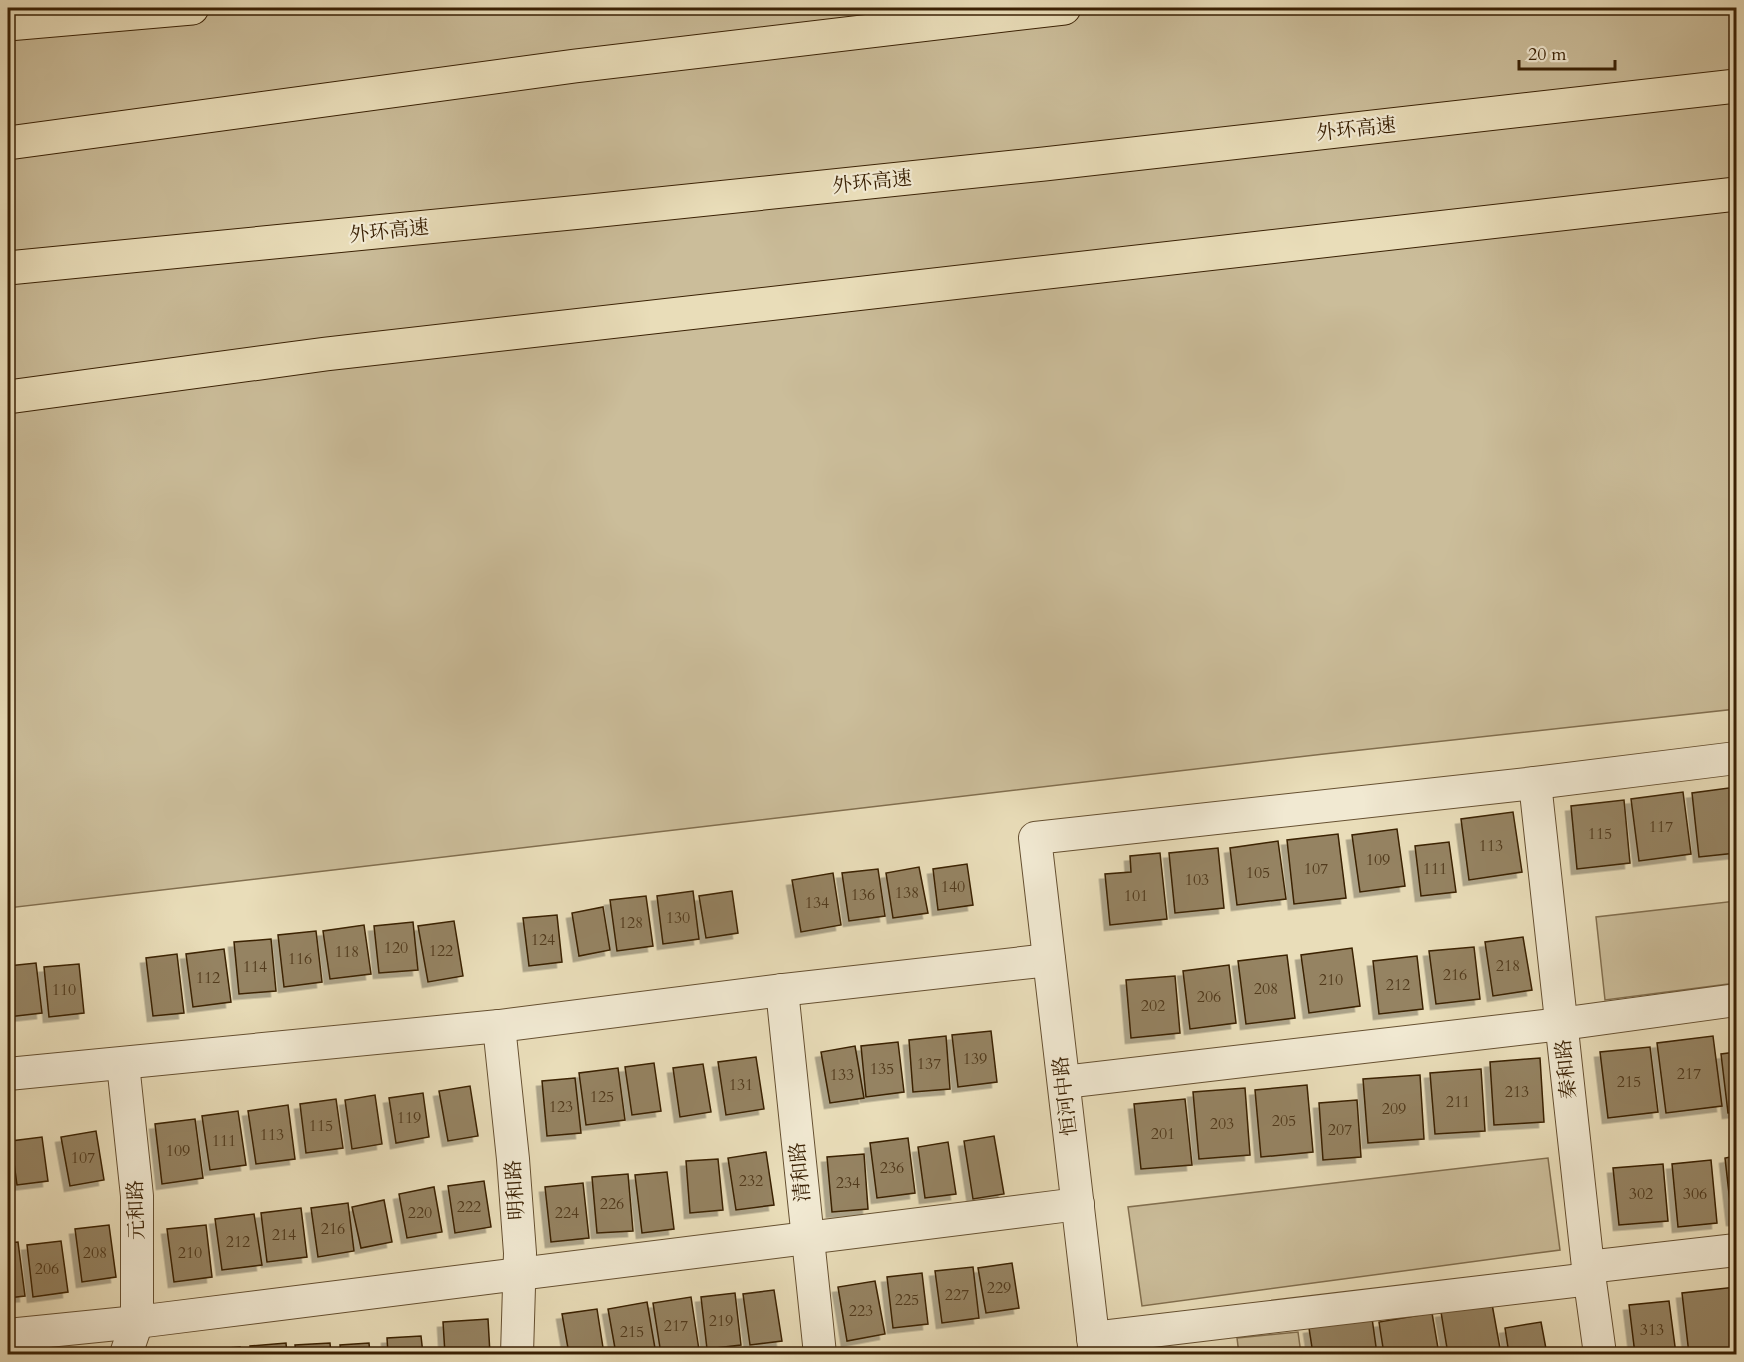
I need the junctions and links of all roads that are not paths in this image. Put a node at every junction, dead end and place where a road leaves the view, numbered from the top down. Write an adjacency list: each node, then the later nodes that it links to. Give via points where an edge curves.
1 (192, 8): 3 (highway)
2 (1064, 8): 5 (highway, via 575,66)
3 (8, 24)
4 (1737, 86): 7 (highway, 外环高速, via 1044,164)
5 (8, 143)
6 (1737, 194): 8 (highway, via 326,354)
7 (8, 268)
8 (8, 398)
9 (1737, 758): 10 (street)
10 (1535, 783): 11 (street, 恒河中路, via 1035,838); 14 (street, 秦和路)
11 (1049, 960): 12 (street); 18 (street, 恒河中路)
12 (782, 990): 15 (street); 20 (street, 清和路)
13 (1737, 1000): 14 (street)
14 (1561, 1024): 18 (street); 22 (street, 秦和路)
15 (499, 1026): 16 (street); 23 (street, 明和路, via 513,1159)
16 (123, 1064): 17 (street); 24 (street, 元和路, via 137,1197)
17 (8, 1074)
18 (1064, 1082): 19 (street, 恒河中路)
19 (1078, 1204): 20 (street); 26 (street, 恒河中路)
20 (807, 1239): 23 (street); 29 (street, 清和路)
21 (1737, 1250): 22 (street)
22 (1589, 1273): 26 (street); 30 (street, 秦和路)
23 (519, 1275): 24 (street); 28 (street, 明和路)
24 (137, 1322): 25 (street); 27 (street, 元和路)
25 (8, 1335)
26 (1094, 1346)
27 (126, 1354)
28 (517, 1354)
29 (820, 1354)
30 (1600, 1354)

